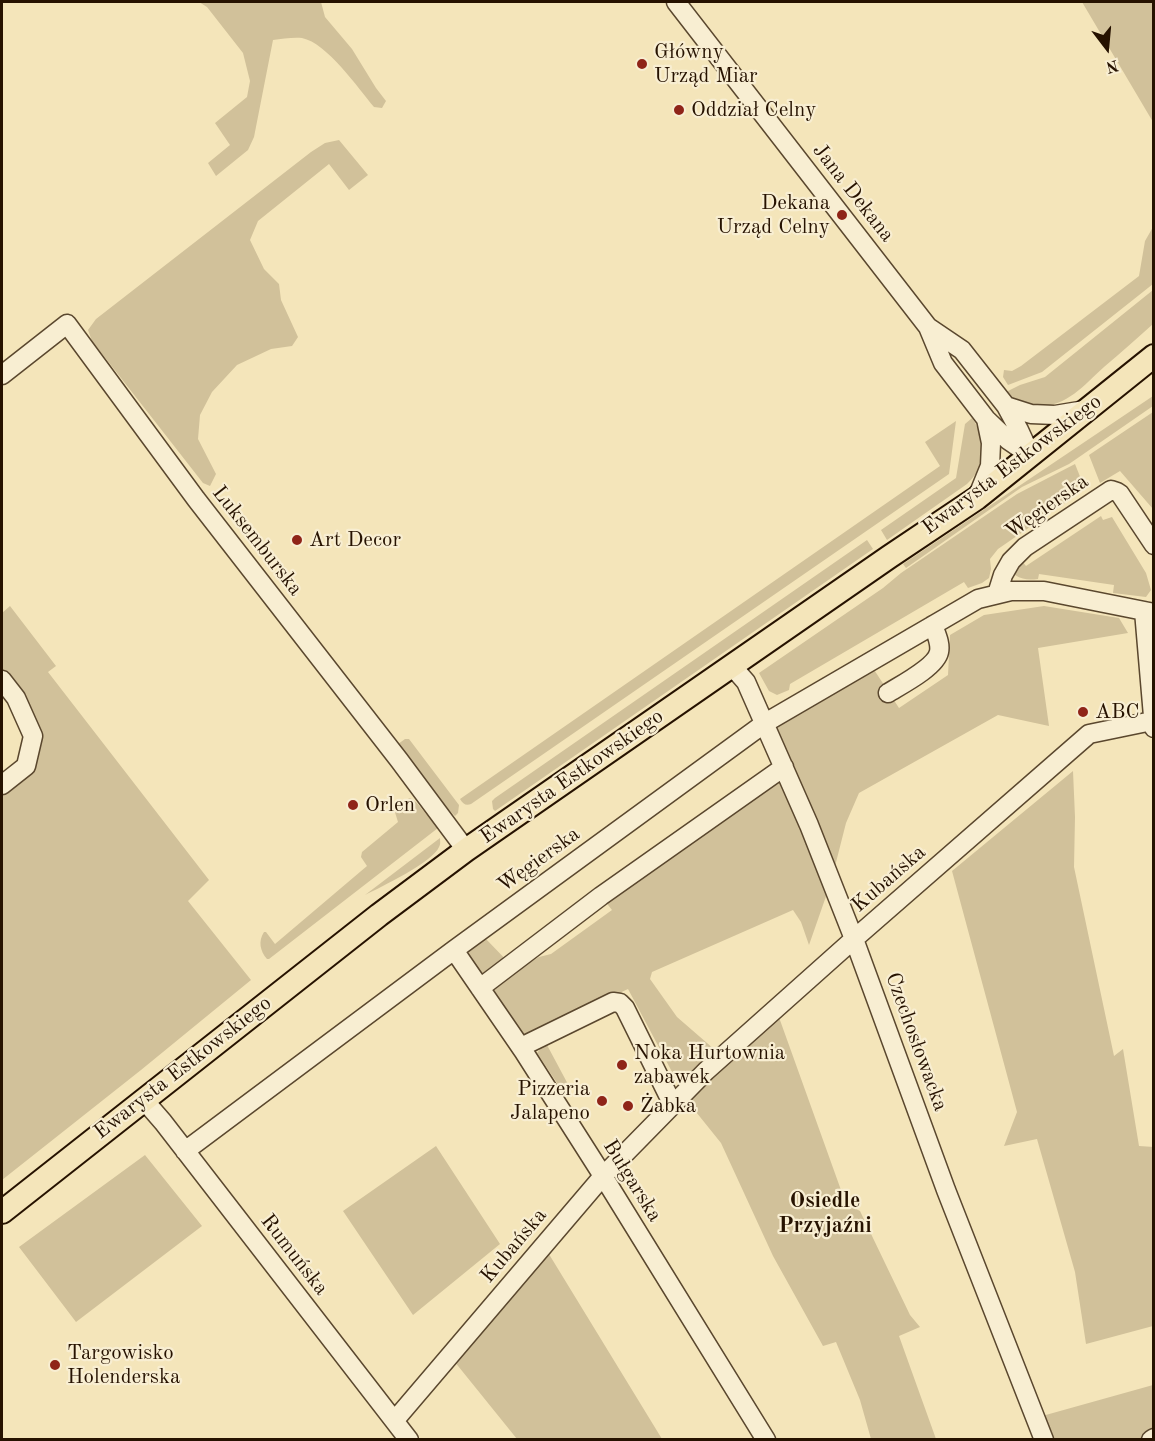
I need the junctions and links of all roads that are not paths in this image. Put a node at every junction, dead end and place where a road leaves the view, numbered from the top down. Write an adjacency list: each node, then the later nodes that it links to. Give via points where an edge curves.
1 (676, 2): 2 (street, Jana Dekana)
2 (928, 327): 5 (street, Jana Dekana, via 963,350); 7 (street, Jana Dekana, via 943,363)
3 (1153, 356): 6 (main road, Ewarysta Estkowskiego)
4 (2, 375): 21 (street, Luksemburska, via 68,324 196,500)
5 (1006, 406): 6 (street, via 1031,414); 8 (street, Jana Dekana)
6 (1085, 410): 8 (main road, Ewarysta Estkowskiego)
7 (986, 419): 8 (street, Jana Dekana); 9 (street, Jana Dekana, via 990,466)
8 (1030, 455): 9 (main road, Ewarysta Estkowskiego)
9 (977, 498): 14 (main road, Ewarysta Estkowskiego)
10 (1154, 545): 11 (street, Węgierska, via 1120,494 1111,490 1025,547 1011,561)
11 (997, 594): 12 (street, Węgierska, via 1044,591); 13 (street, Węgierska, via 978,599)
12 (1149, 612): 18 (street)
13 (933, 625): 16 (street, via 939,654 933,663); 17 (street, Węgierska)
14 (732, 666): 17 (street, Czechosłowacka, via 746,682); 21 (main road, Ewarysta Estkowskiego)
15 (2, 680): 20 (street, via 16,698 33,736 26,766)
16 (888, 693)
17 (765, 723): 19 (street, Czechosłowacka); 23 (street, Węgierska)
18 (1153, 724): 22 (street, Kubańska, via 1089,734)
19 (784, 767): 22 (street, Czechosłowacka); 24 (street, via 601,896)
20 (2, 785)
21 (466, 850): 26 (main road, Ewarysta Estkowskiego)
22 (854, 939): 27 (street, Kubańska, via 705,1071); 34 (street, Czechosłowacka)
23 (454, 951): 24 (street, Bułgarska); 28 (street, Węgierska)
24 (480, 988): 25 (street, Bułgarska)
25 (521, 1047): 27 (street, via 613,1002 620,1003); 29 (street, Bułgarska)
26 (143, 1100): 28 (street, Rumuńska); 30 (main road, Ewarysta Estkowskiego)
27 (673, 1105): 29 (street, Kubańska)
28 (185, 1151): 31 (street, Rumuńska)
29 (603, 1176): 31 (street, Kubańska); 33 (street, Bułgarska)
30 (2, 1212)
31 (395, 1420): 32 (street, Rumuńska)
32 (409, 1440)
33 (766, 1440)
34 (1044, 1440)

